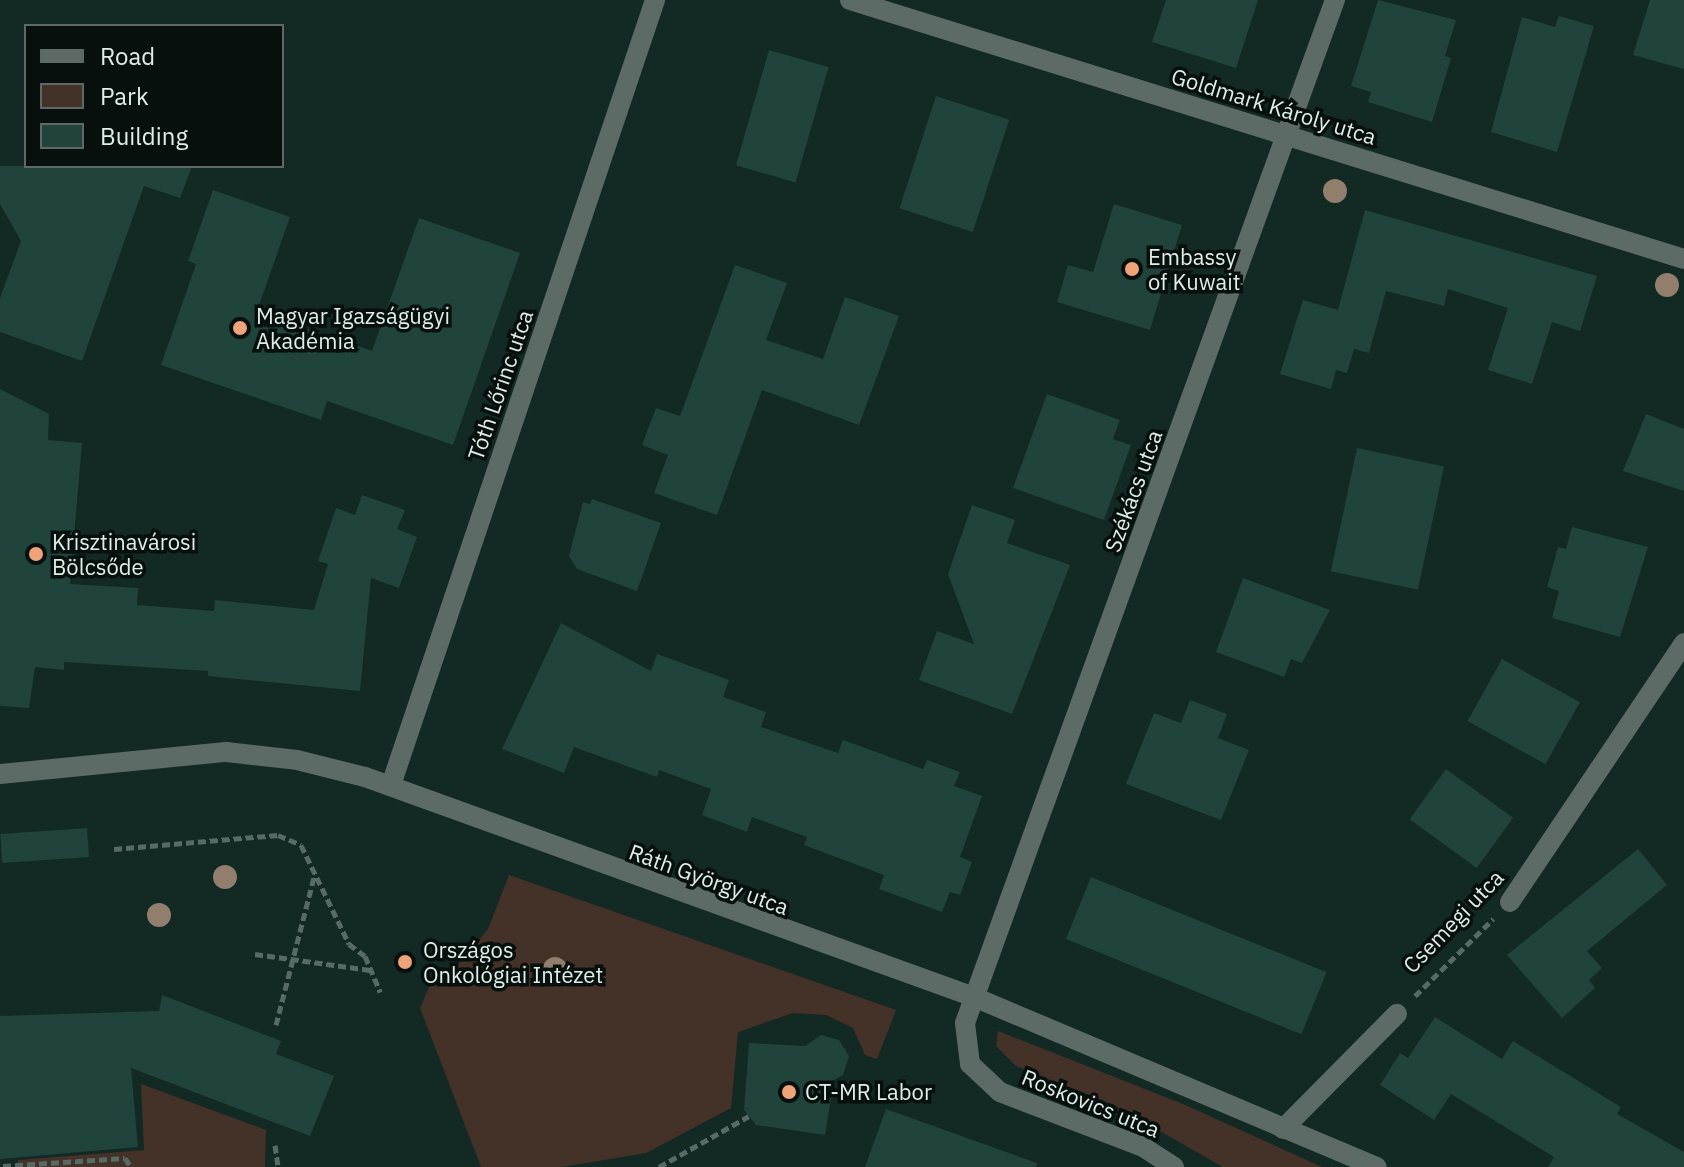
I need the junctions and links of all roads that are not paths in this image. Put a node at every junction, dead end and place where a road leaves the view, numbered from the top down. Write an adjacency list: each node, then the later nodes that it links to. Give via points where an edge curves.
1 (655, 0): 8 (street, Tóth Lőrinc utca)
2 (850, 0): 4 (street, Goldmark Károly utca)
3 (1335, 0): 4 (street, Székács utca)
4 (1287, 134): 5 (street, Goldmark Károly utca); 10 (street, Székács utca)
5 (1684, 259)
6 (1684, 643): 9 (street, Csemegi utca)
7 (0, 774): 8 (street, Ráth György utca, via 226,752 297,760)
8 (391, 785): 10 (street, Ráth György utca, via 713,907)
9 (1510, 902)
10 (974, 997): 12 (street, Ráth György utca); 13 (street, Roskovics utca, via 965,1023 966,1051 983,1078 1000,1092 1143,1147)
11 (1397, 1014): 12 (street)
12 (1283, 1129): 14 (street, Ráth György utca)
13 (1174, 1167)
14 (1377, 1167)

